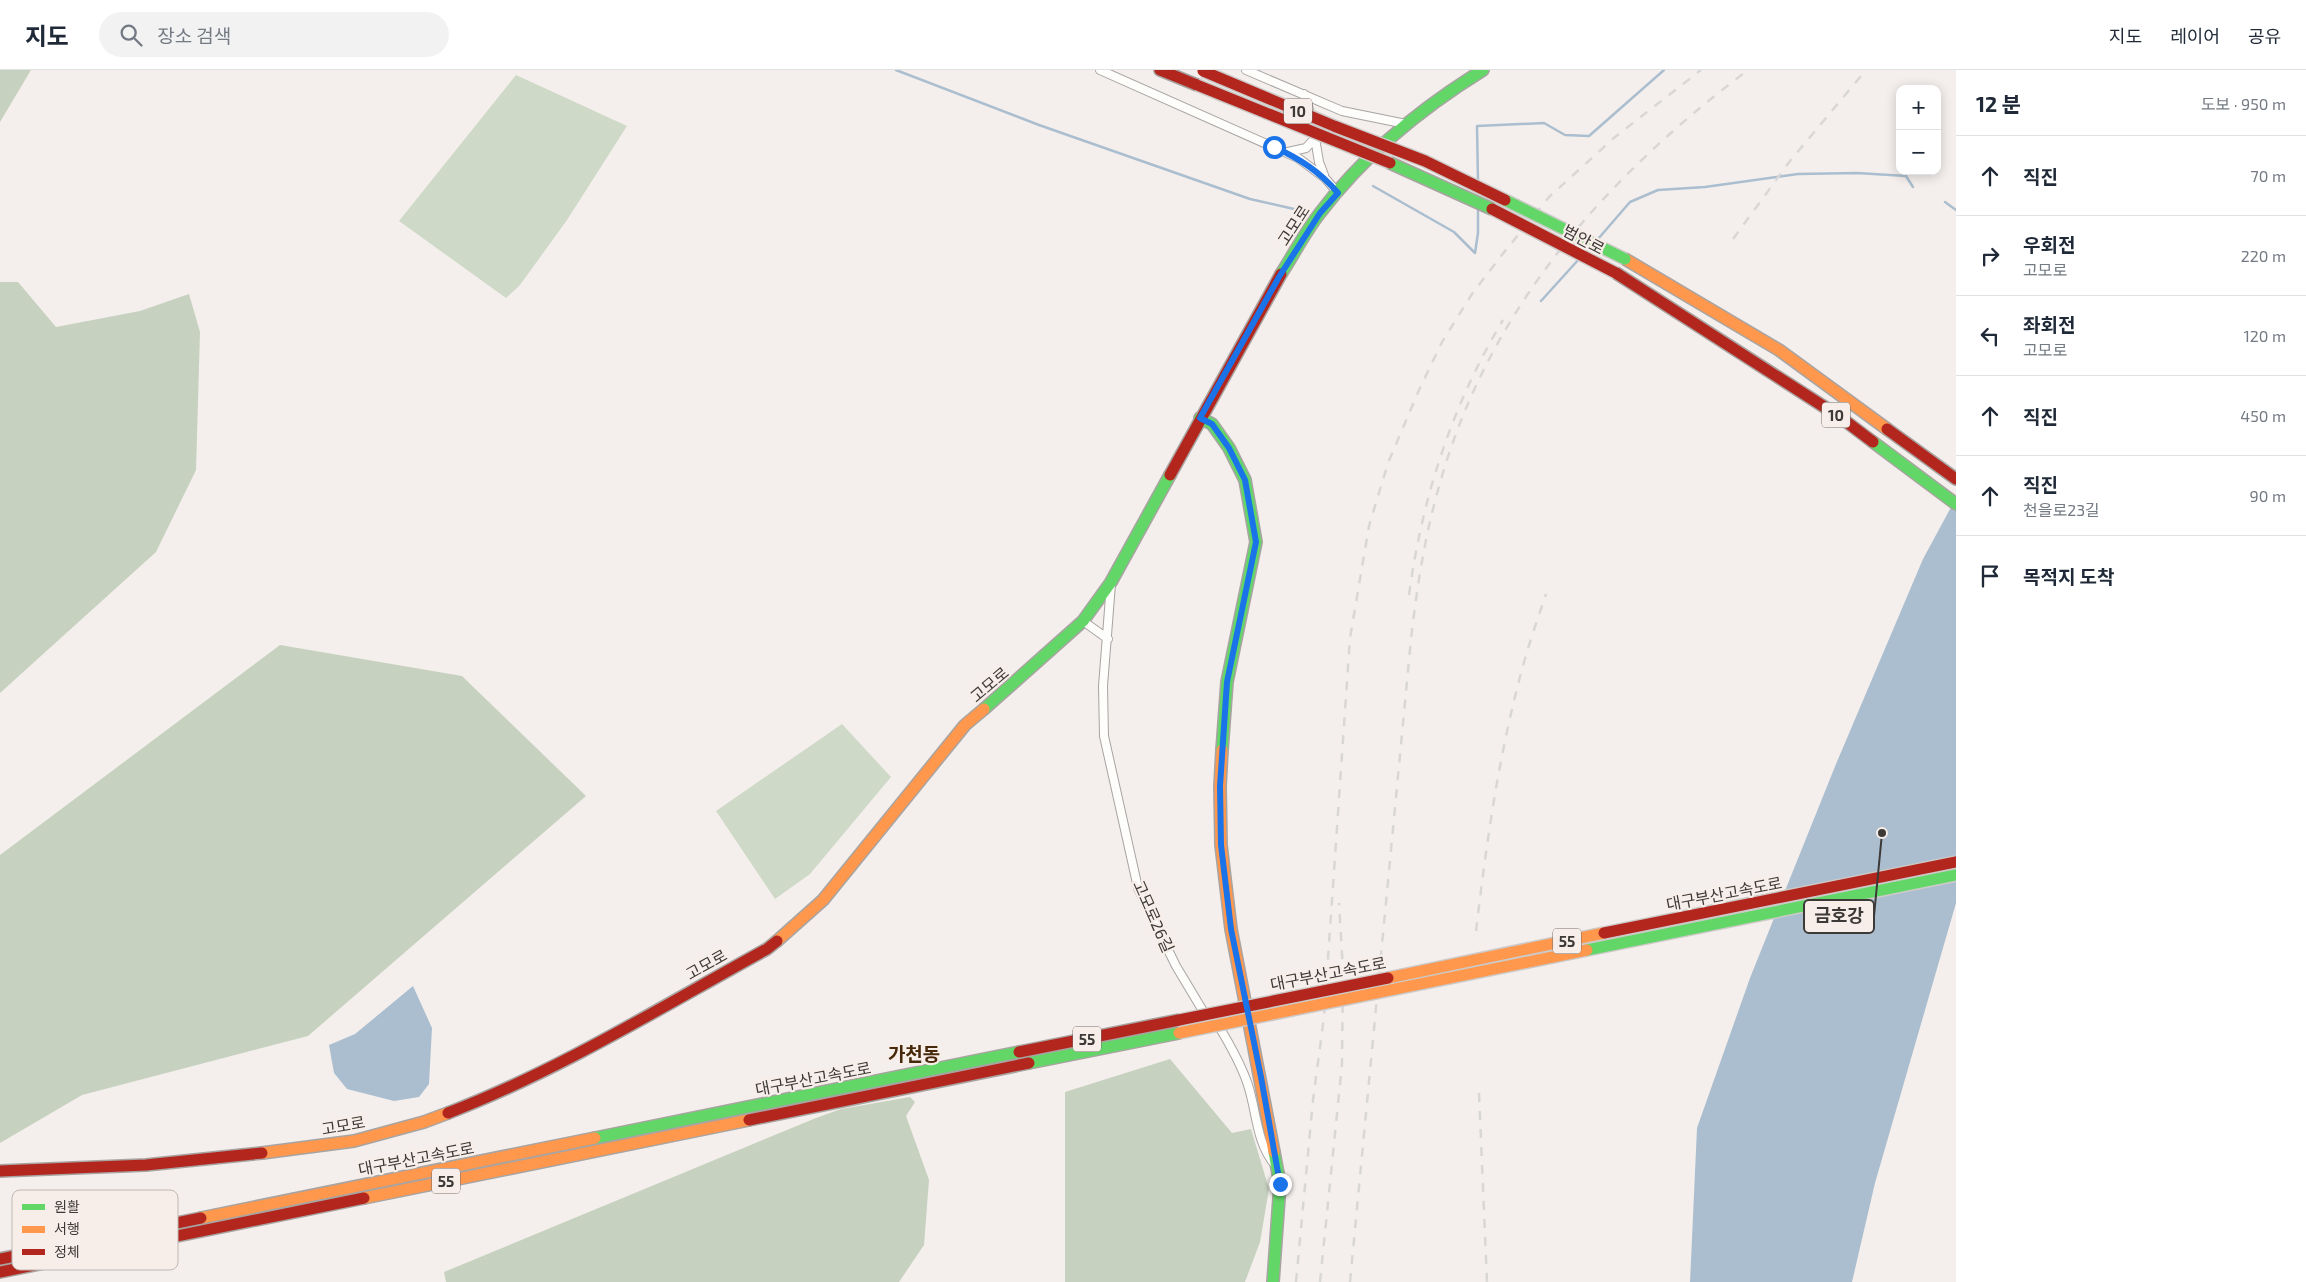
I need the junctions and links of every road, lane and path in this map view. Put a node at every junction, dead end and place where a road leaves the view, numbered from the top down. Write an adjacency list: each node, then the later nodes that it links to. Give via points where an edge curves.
1 (1100, 70): 9 (street)
2 (1160, 70): 14 (main road, 범안로 / 10, bridge, via 1400,166 1616,273 1840,418)
3 (1202, 70): 13 (main road, 범안로 / 10, bridge, via 1424,162 1625,259 1779,350)
4 (1246, 70): 6 (street)
5 (1483, 70): 7 (main road, 고모로)
6 (1304, 94): 7 (street, via 1355,115); 8 (street)
7 (1406, 124): 11 (main road, 고모로)
8 (1315, 138): 9 (street, via 1301,150); 10 (street)
9 (1286, 152): 10 (street)
10 (1325, 178): 11 (street)
11 (1338, 193): 12 (main road, 고모로, via 1320,213 1279,277)
12 (1200, 418): 15 (main road, 고모로); 21 (main road, via 1212,424 1245,480 1256,542 1227,682 1220,786 1221,845 1231,929)
13 (1956, 479)
14 (1956, 504)
15 (1111, 582): 16 (main road, 고모로); 17 (street, 고모로26길)
16 (1083, 621): 17 (street); 22 (main road, 고모로, via 966,725 823,900 767,949 511,1087 424,1122 354,1141 146,1165)
17 (1108, 640): 21 (street, 고모로26길, via 1103,686 1104,736 1138,888 1176,966 1205,1015 1216,1020 1226,1039 1248,1084 1266,1154)
18 (1956, 862): 20 (main road, 대구부산고속도로 / 55, bridge, via 995,1057)
19 (1956, 876): 20 (main road, 대구부산고속도로 / 55, bridge, via 998,1069)
20 (891, 1085): 23 (main road, 대구부산고속도로 / 55); 24 (main road, 대구부산고속도로 / 55)
21 (1277, 1167): 25 (main road, via 1280,1184)
22 (0, 1171)
23 (178, 1224)
24 (178, 1235)
25 (1273, 1282)

